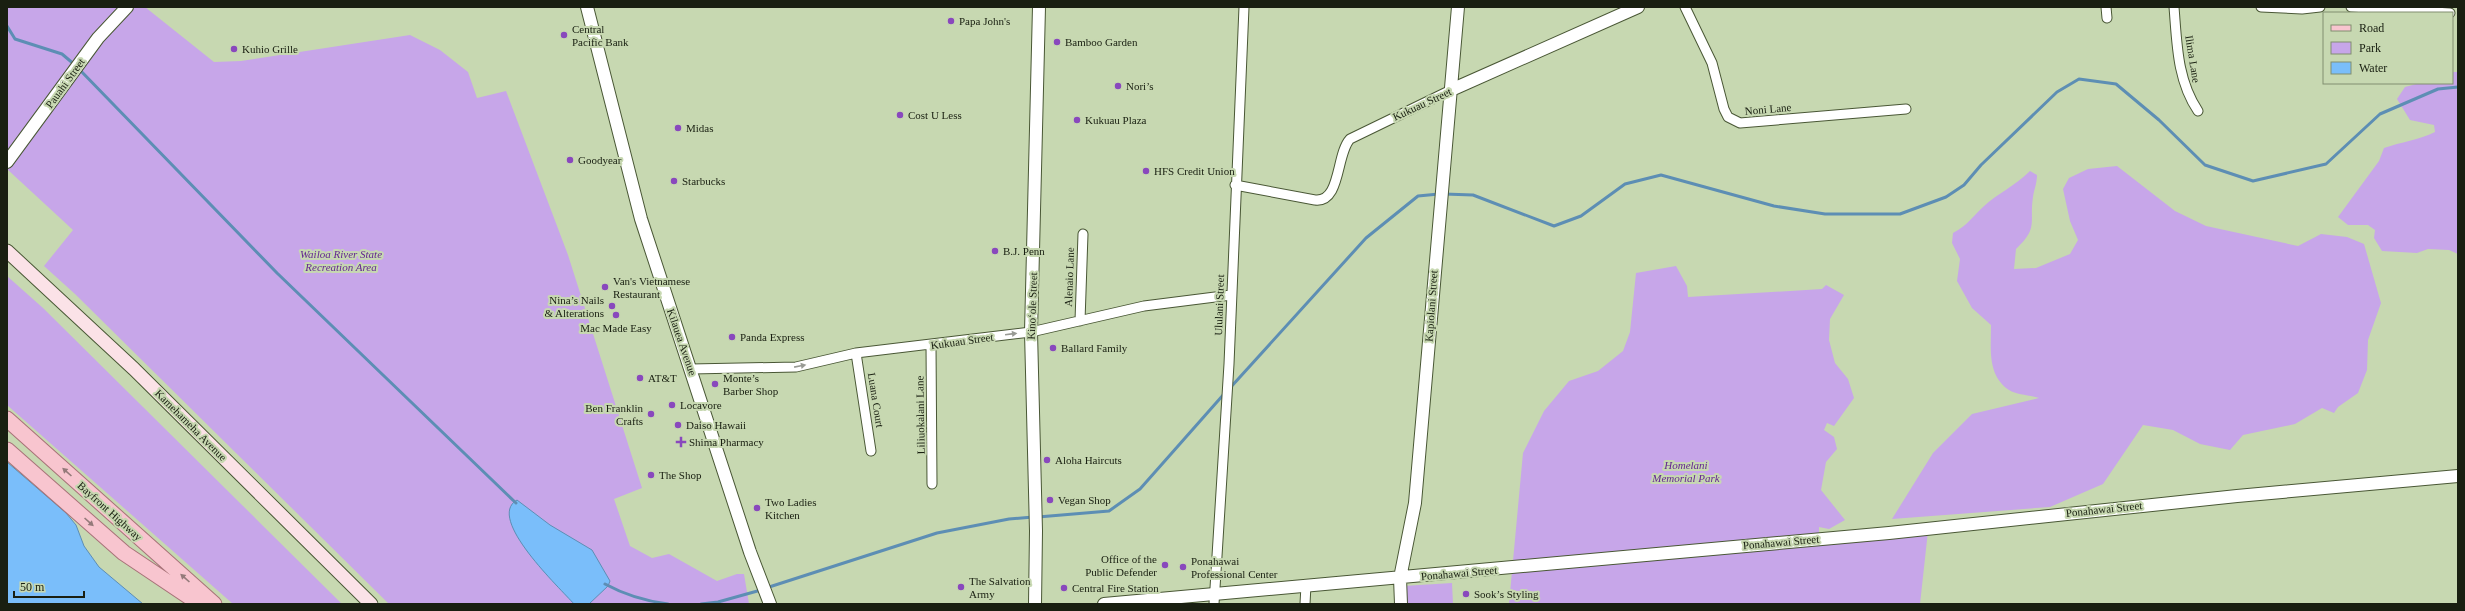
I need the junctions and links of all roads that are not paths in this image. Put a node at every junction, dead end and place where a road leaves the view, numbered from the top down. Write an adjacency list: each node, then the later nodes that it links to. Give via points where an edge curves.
1 (127, 7): 18 (street, Pauahi Street, via 86,54)
2 (587, 7): 27 (street, Kilauea Avenue, via 638,209)
3 (1038, 7): 24 (street, Kinoʻole Street)
4 (1244, 7): 19 (street, Ululani Street)
5 (1458, 7): 15 (street, Kapiolani Street)
6 (1638, 7): 15 (street, Kukuau Street)
7 (1685, 7): 16 (street, Noni Lane, via 1712,63 1724,110 1734,121 1740,123)
8 (2106, 7): 14 (street)
9 (2174, 7): 17 (street, Ilima Lane, via 2183,82 2187,95)
10 (2261, 7): 11 (street, via 2302,10)
11 (2320, 7)
12 (2351, 7): 13 (street)
13 (2434, 12)
14 (2107, 18)
15 (1451, 90): 19 (street, Kukuau Street, via 1350,139 1343,150 1332,192 1324,200); 33 (street, Kapiolani Street, via 1438,210 1415,502)
16 (1906, 109)
17 (2198, 111)
18 (7, 162)
19 (1236, 185): 22 (street, Ululani Street)
20 (1083, 234): 23 (street, Alenaio Lane)
21 (7, 251): 39 (main road, Kamehameha Avenue, via 129,364)
22 (1231, 295): 23 (street, Kukuau Street, via 1144,306); 35 (street, Ululani Street)
23 (1080, 321): 24 (street, Kukuau Street)
24 (1030, 332): 25 (street, Kukuau Street, one-way to 24); 40 (street, Kinoʻole Street, via 1036,499)
25 (931, 345): 26 (street, Kukuau Street); 32 (street, Liliuokalani Lane)
26 (856, 353): 27 (street, Kukuau Street, one-way to 26, via 796,367); 30 (street, Luana Court)
27 (691, 369): 36 (street, Kilauea Avenue, via 750,552)
28 (7, 419): 38 (main road, Bayfront Highway, one-way to 28)
29 (7, 450): 37 (main road, Bayfront Highway, one-way to 37, via 132,559)
30 (871, 451)
31 (2458, 476): 33 (street, Ponahawai Street, via 2237,496 1889,533 1703,548)
32 (932, 484)
33 (1400, 578): 34 (street, Ponahawai Street); 43 (street, Kapiolani Street)
34 (1306, 585): 35 (street, Ponahawai Street); 42 (street)
35 (1215, 599): 41 (street, Ponahawai Street)
36 (770, 603)
37 (200, 604)
38 (214, 604)
39 (371, 604)
40 (1035, 604)
41 (1104, 604)
42 (1305, 604)
43 (1401, 604)

